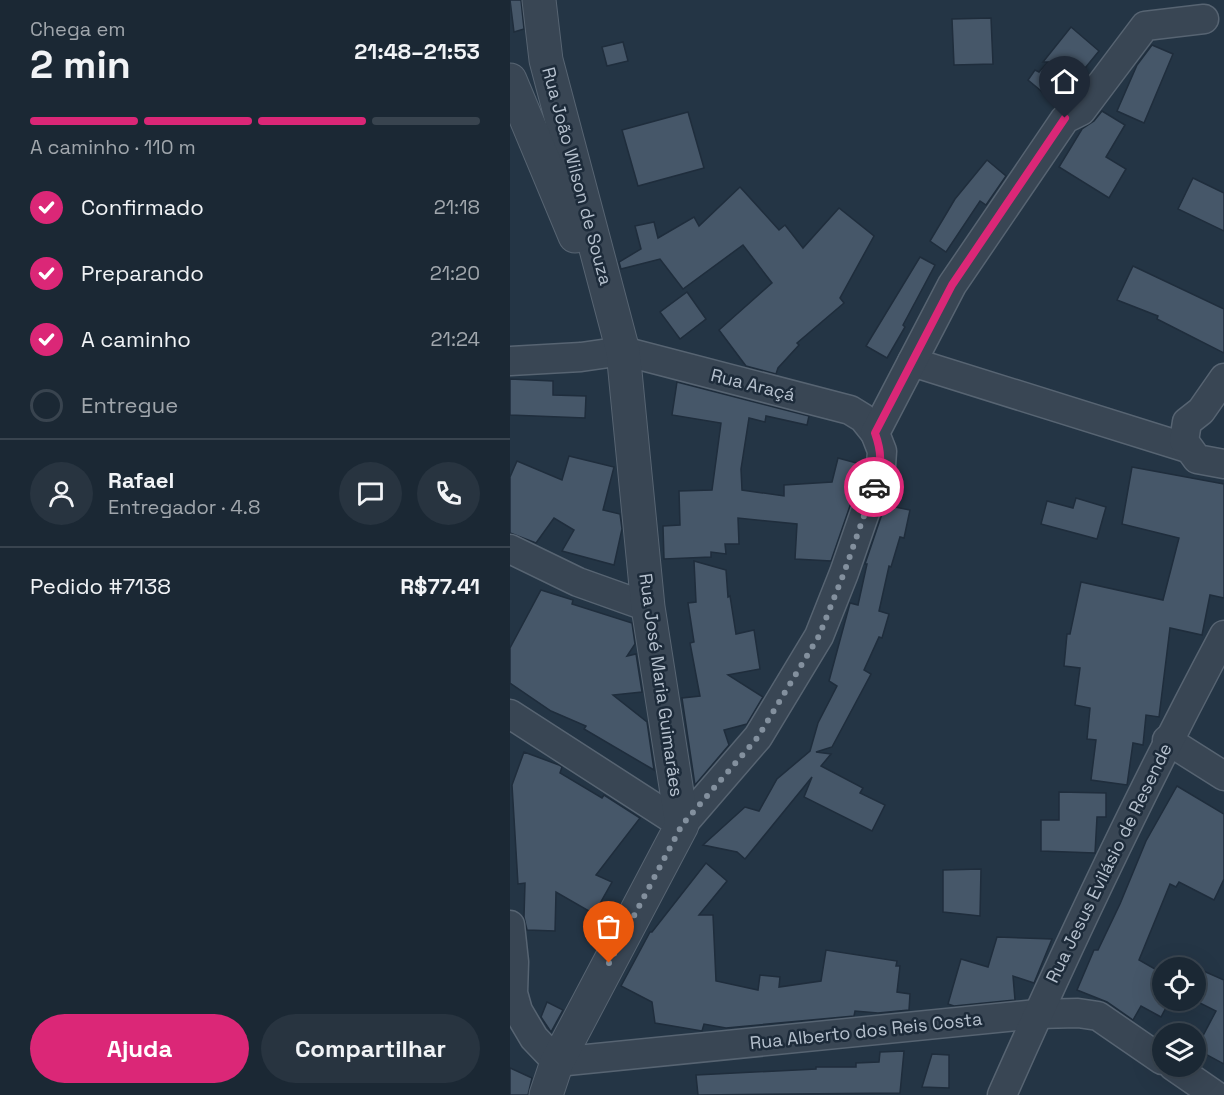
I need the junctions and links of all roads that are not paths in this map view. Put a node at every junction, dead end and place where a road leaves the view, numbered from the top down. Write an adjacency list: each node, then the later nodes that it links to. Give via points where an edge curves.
1 (539, 0): 3 (street, Rua João Wilson de Souza)
2 (1210, 16): 8 (street, via 1145,26 1081,111 1065,118 952,285)
3 (546, 60): 4 (street); 6 (street, Rua João Wilson de Souza)
4 (510, 66)
5 (510, 80): 6 (street)
6 (623, 351): 7 (street); 10 (street, Rua Araçá, via 850,410); 14 (street, Rua José Maria Guimarães)
7 (510, 361)
8 (912, 362): 10 (street); 11 (street)
9 (1224, 378): 11 (street, via 1201,411 1187,422)
10 (875, 433): 19 (street, via 882,451 881,466 819,636 758,737)
11 (1187, 448): 12 (street, via 1197,459)
12 (1224, 464)
13 (510, 549): 14 (street, via 578,582)
14 (648, 607): 19 (street, Rua José Maria Guimarães)
15 (1224, 634): 17 (street, Rua Jesus Evilásio de Resende)
16 (510, 714): 19 (street)
17 (1167, 740): 18 (street); 21 (street, Rua Jesus Evilásio de Resende)
18 (1224, 776)
19 (682, 825): 23 (street)
20 (510, 925): 23 (street, via 513,993 518,1011 534,1038)
21 (1038, 1014): 22 (street, Rua Alberto dos Reis Costa, via 1098,1016); 23 (street, Rua Alberto dos Reis Costa); 26 (street, Rua Jesus Evilásio de Resende)
22 (1152, 1053)
23 (557, 1062): 25 (street)
24 (1189, 1077): 27 (street)
25 (546, 1095)
26 (1002, 1095)
27 (1215, 1095)

